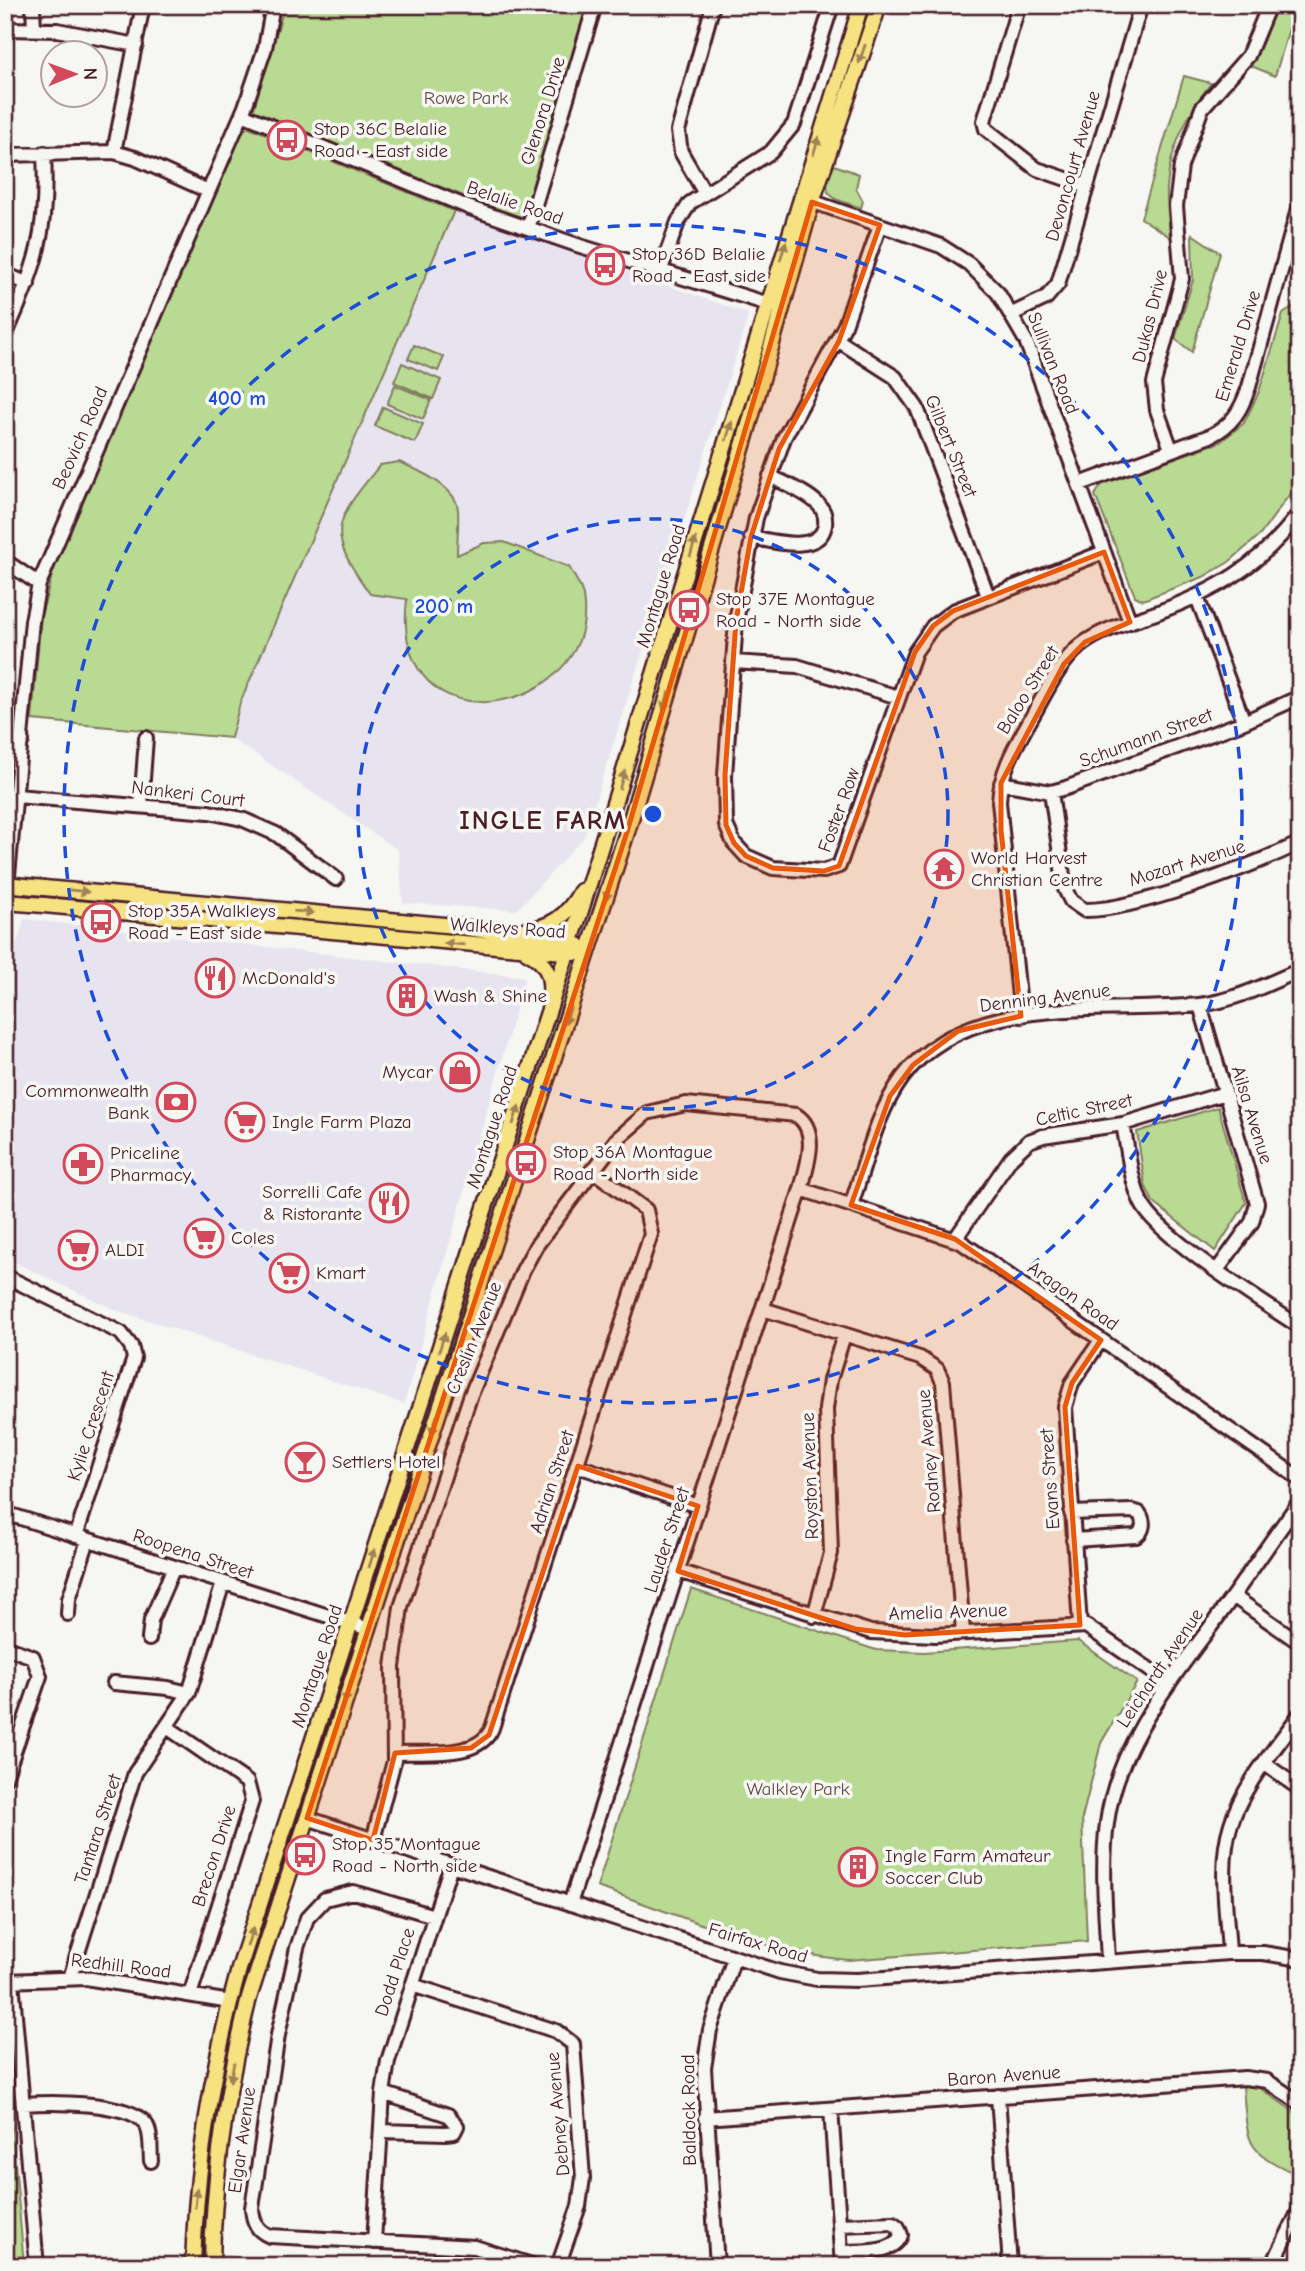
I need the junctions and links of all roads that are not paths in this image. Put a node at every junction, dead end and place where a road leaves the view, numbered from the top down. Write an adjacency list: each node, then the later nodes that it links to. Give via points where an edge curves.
1 (33, 5): 13 (street)
2 (143, 5): 14 (street)
3 (274, 5): 15 (street, Beovich Road, via 260,67)
4 (595, 5): 25 (street, Glenora Drive)
5 (713, 5): 21 (street, via 678,131 681,152)
6 (832, 5): 21 (street, via 799,114 788,134 764,158)
7 (861, 5): 22 (main road, Montague Road, one-way to 7)
8 (878, 5): 22 (main road, Montague Road, one-way to 22)
9 (1019, 5): 19 (street, via 986,129 1037,169)
10 (1141, 5): 19 (street, Devoncourt Avenue)
11 (1269, 5): 34 (street, Dukas Drive, via 1248,56 1202,108 1181,166 1176,206 1182,279 1154,383 1157,411)
12 (5, 29): 13 (street)
13 (34, 29): 14 (street)
14 (135, 45): 16 (street)
15 (242, 114): 20 (street, Beovich Road); 25 (street, Belalie Road)
16 (114, 152): 17 (street); 20 (street)
17 (44, 153): 18 (street); 28 (street, via 43,231)
18 (5, 155)
19 (1087, 186): 31 (street, Devoncourt Avenue, via 1056,287 1046,298)
20 (208, 191): 41 (street, Beovich Road)
21 (704, 192): 26 (street, via 683,212)
22 (806, 200): 24 (street, Sullivan Road); 29 (main road, Montague Road, one-way to 22); 30 (main road, Montague Road)
23 (1300, 202): 34 (street, Emerald Drive, via 1239,413 1214,434)
24 (880, 225): 31 (street, Sullivan Road, via 932,242 961,258 991,285); 33 (street, Foster Row)
25 (528, 228): 26 (street, Belalie Road)
26 (660, 272): 29 (street, Belalie Road)
27 (5, 274): 28 (street)
28 (28, 284): 32 (street)
29 (766, 304): 30 (street, Belalie Road); 57 (main road, Montague Road, one-way to 29)
30 (782, 309): 65 (main road, Montague Road, one-way to 65)
31 (1012, 314): 36 (street, Sullivan Road)
32 (5, 336)
33 (839, 341): 35 (street, Foster Row, via 791,423); 42 (street, Gilbert Street, via 886,369 914,401)
34 (1171, 449): 36 (street, Emerald Drive)
35 (770, 476): 38 (street, Foster Row); 38 (street, via 818,503 825,515 825,528 817,539 806,543)
36 (1080, 484): 39 (street, Sullivan Road)
37 (1300, 512): 43 (street, Baloo Street, via 1255,563)
38 (751, 537): 45 (street, Foster Row, via 738,599)
39 (1104, 552): 42 (street, Foster Row); 44 (street, Sullivan Road)
40 (5, 561): 41 (street)
41 (39, 584): 51 (street, Beovich Road)
42 (988, 596): 46 (street, Foster Row, via 953,611 933,626 915,652)
43 (1197, 597): 44 (street, Baloo Street); 48 (street)
44 (1130, 622): 52 (street, Baloo Street, via 1085,642 1064,664 1018,741)
45 (734, 662): 46 (street, via 797,666); 46 (street, Foster Row, via 726,825 740,850 764,866 824,871 839,866)
46 (898, 697)
47 (1300, 697): 48 (street, Schumann Street)
48 (1244, 722): 53 (street, Schumann Street)
49 (146, 738): 55 (street)
50 (5, 739): 51 (street)
51 (22, 741): 54 (street, Beovich Road)
52 (1001, 783): 53 (street); 68 (street, Baloo Street, via 1001,830)
53 (1051, 792): 56 (street, Mozart Avenue, via 1065,889 1071,901 1084,910 1166,893)
54 (16, 796): 55 (street, Nankeri Court); 61 (street, Beovich Road)
55 (141, 806): 58 (street, Nankeri Court, via 248,820 276,834)
56 (1300, 843)
57 (594, 869): 62 (main road, via 572,906 557,920 535,929); 63 (main road, Montague Road)
58 (337, 879)
59 (5, 884): 62 (main road, Walkleys Road, one-way to 62, bridge)
60 (5, 902): 64 (main road, Walkleys Road, one-way to 60, bridge)
61 (5, 907)
62 (494, 931): 63 (main road, Walkleys Road)
63 (569, 948): 64 (main road, Walkleys Road); 65 (main road, Walkleys Road); 69 (main road, Montague Road)
64 (522, 950): 69 (main road, via 541,961 550,977)
65 (589, 950): 98 (main road, Montague Road, one-way to 98)
66 (1300, 970): 67 (street, Denning Avenue)
67 (1200, 1005): 68 (street, Denning Avenue); 70 (street, Ailsa Avenue)
68 (1021, 1016): 74 (street, Denning Avenue, via 958,1031 913,1065 890,1096)
69 (545, 1023): 96 (main road, Montague Road, one-way to 69)
70 (1225, 1093): 71 (street, Celtic Street); 76 (street, Ailsa Avenue, via 1253,1184 1256,1210 1248,1229)
71 (1123, 1124): 75 (street, Celtic Street, via 1043,1136 1025,1144); 76 (street, via 1146,1211 1171,1236)
72 (592, 1170): 73 (street, Creslin Avenue, via 630,1124 647,1113 681,1104 728,1107 791,1114 804,1121 809,1147); 82 (street, Adrian Street, via 641,1205 652,1228); 108 (street, Creslin Avenue, via 523,1270 470,1397 401,1607 393,1667)
73 (801, 1189): 74 (street, Aragon Road); 78 (street, Lauder Street)
74 (851, 1205): 75 (street, Aragon Road)
75 (955, 1239): 81 (street, Aragon Road)
76 (1218, 1269): 79 (street)
77 (5, 1276): 88 (street, Kylie Crescent, via 121,1333 131,1346 134,1357)
78 (763, 1309): 80 (street, Rodney Avenue); 85 (street, Lauder Street)
79 (1300, 1327)
80 (844, 1335): 95 (street, Royston Avenue, via 830,1380 827,1409 831,1553); 99 (street, Rodney Avenue, via 927,1360 940,1374)
81 (1101, 1340): 83 (street, Aragon Road); 87 (street, Evans Street, via 1065,1402)
82 (578, 1466): 85 (street); 108 (street, Adrian Street, via 489,1735 471,1748)
83 (1300, 1479)
84 (1300, 1501): 93 (street, Leichardt Avenue)
85 (698, 1506): 91 (street, Lauder Street)
86 (5, 1513): 88 (street, Roopena Street)
87 (1071, 1513): 89 (street, Evans Street); 89 (street, via 1132,1511 1139,1513 1143,1525 1136,1536)
88 (82, 1538): 90 (street, Roopena Street); 94 (street, Kylie Crescent)
89 (1073, 1540): 97 (street, Evans Street)
90 (174, 1567): 92 (street, Roopena Street); 100 (street, via 151,1620)
91 (678, 1571): 95 (street, Amelia Avenue); 116 (street, Lauder Street)
92 (223, 1583): 96 (street, Roopena Street); 105 (street, Tantara Street)
93 (1233, 1596): 101 (street); 104 (street, Leichardt Avenue)
94 (68, 1614)
95 (814, 1616): 99 (street, Amelia Avenue, via 887,1634)
96 (351, 1623): 98 (street, Roopena Street); 112 (main road, Montague Road)
97 (1080, 1625): 99 (street, Amelia Avenue); 104 (street)
98 (369, 1629): 113 (main road, Montague Road, one-way to 113)
99 (963, 1632)
100 (149, 1639)
101 (1300, 1643)
102 (5, 1647): 110 (street, via 33,1657 40,1676)
103 (114, 1683): 105 (street)
104 (1169, 1684): 121 (street, Leichardt Avenue, via 1135,1738 1111,1803 1105,1858)
105 (189, 1693): 107 (street, Tantara Street)
106 (1300, 1714): 109 (street)
107 (167, 1727): 122 (street, Tantara Street, via 135,1773); 125 (street, Brecon Drive, via 247,1782 252,1801)
108 (395, 1754): 114 (street, Creslin Avenue)
109 (1265, 1764): 111 (street); 118 (street, via 1241,1800 1226,1844)
110 (6, 1776)
111 (1300, 1789)
112 (291, 1811): 113 (main road); 126 (main road, Montague Road, one-way to 112)
113 (307, 1818): 114 (street, Fairfax Road); 127 (main road, Montague Road)
114 (373, 1840): 115 (street, Fairfax Road)
115 (451, 1865): 116 (street, Fairfax Road); 117 (street, Dodd Place)
116 (570, 1904): 119 (street, Fairfax Road)
117 (434, 1916): 124 (street, Dodd Place); 138 (street, Elgar Avenue, via 360,1893 325,1899 304,1923 278,2035 252,2208 254,2222 270,2236)
118 (1229, 1953): 120 (street, Fairfax Road); 121 (street, Fairfax Road)
119 (734, 1958): 121 (street, Fairfax Road, via 787,1974 840,1980); 133 (street, Baldock Road, via 706,2046)
120 (1300, 1959)
121 (1108, 1962)
122 (70, 1978): 123 (street, Redhill Road); 125 (street, Redhill Road)
123 (8, 1981): 131 (street)
124 (412, 1985): 128 (street, Dodd Place, via 393,2042); 146 (street, Debney Avenue, via 556,2031 573,2044 583,2178 579,2206)
125 (190, 1995): 126 (street, Redhill Road)
126 (230, 2002): 127 (main road); 142 (main road, Montague Road, one-way to 126, via 204,2130)
127 (247, 2006): 143 (main road, Montague Road, one-way to 143, via 225,2109)
128 (383, 2093): 134 (street, Dodd Place); 134 (street, via 448,2115 457,2126 454,2132 445,2133)
129 (998, 2096): 130 (street, Baron Avenue, via 1250,2078 1266,2081); 132 (street, Baron Avenue); 148 (street)
130 (1300, 2103)
131 (23, 2104): 135 (street, via 70,2102 138,2118 149,2131); 141 (street)
132 (831, 2109): 133 (street, Baron Avenue); 137 (street)
133 (705, 2118): 147 (street, Baldock Road)
134 (381, 2131): 138 (street, Dodd Place)
135 (151, 2161)
136 (1300, 2208): 149 (street)
137 (839, 2225): 140 (street); 140 (street, via 893,2223 901,2235 896,2245 887,2249)
138 (374, 2242): 139 (street, Elgar Avenue)
139 (495, 2252): 144 (street); 145 (street, Elgar Avenue)
140 (841, 2259)
141 (37, 2266)
142 (193, 2266)
143 (212, 2266)
144 (491, 2266)
145 (535, 2266)
146 (558, 2266)
147 (717, 2266)
148 (1010, 2266)
149 (1272, 2266)

